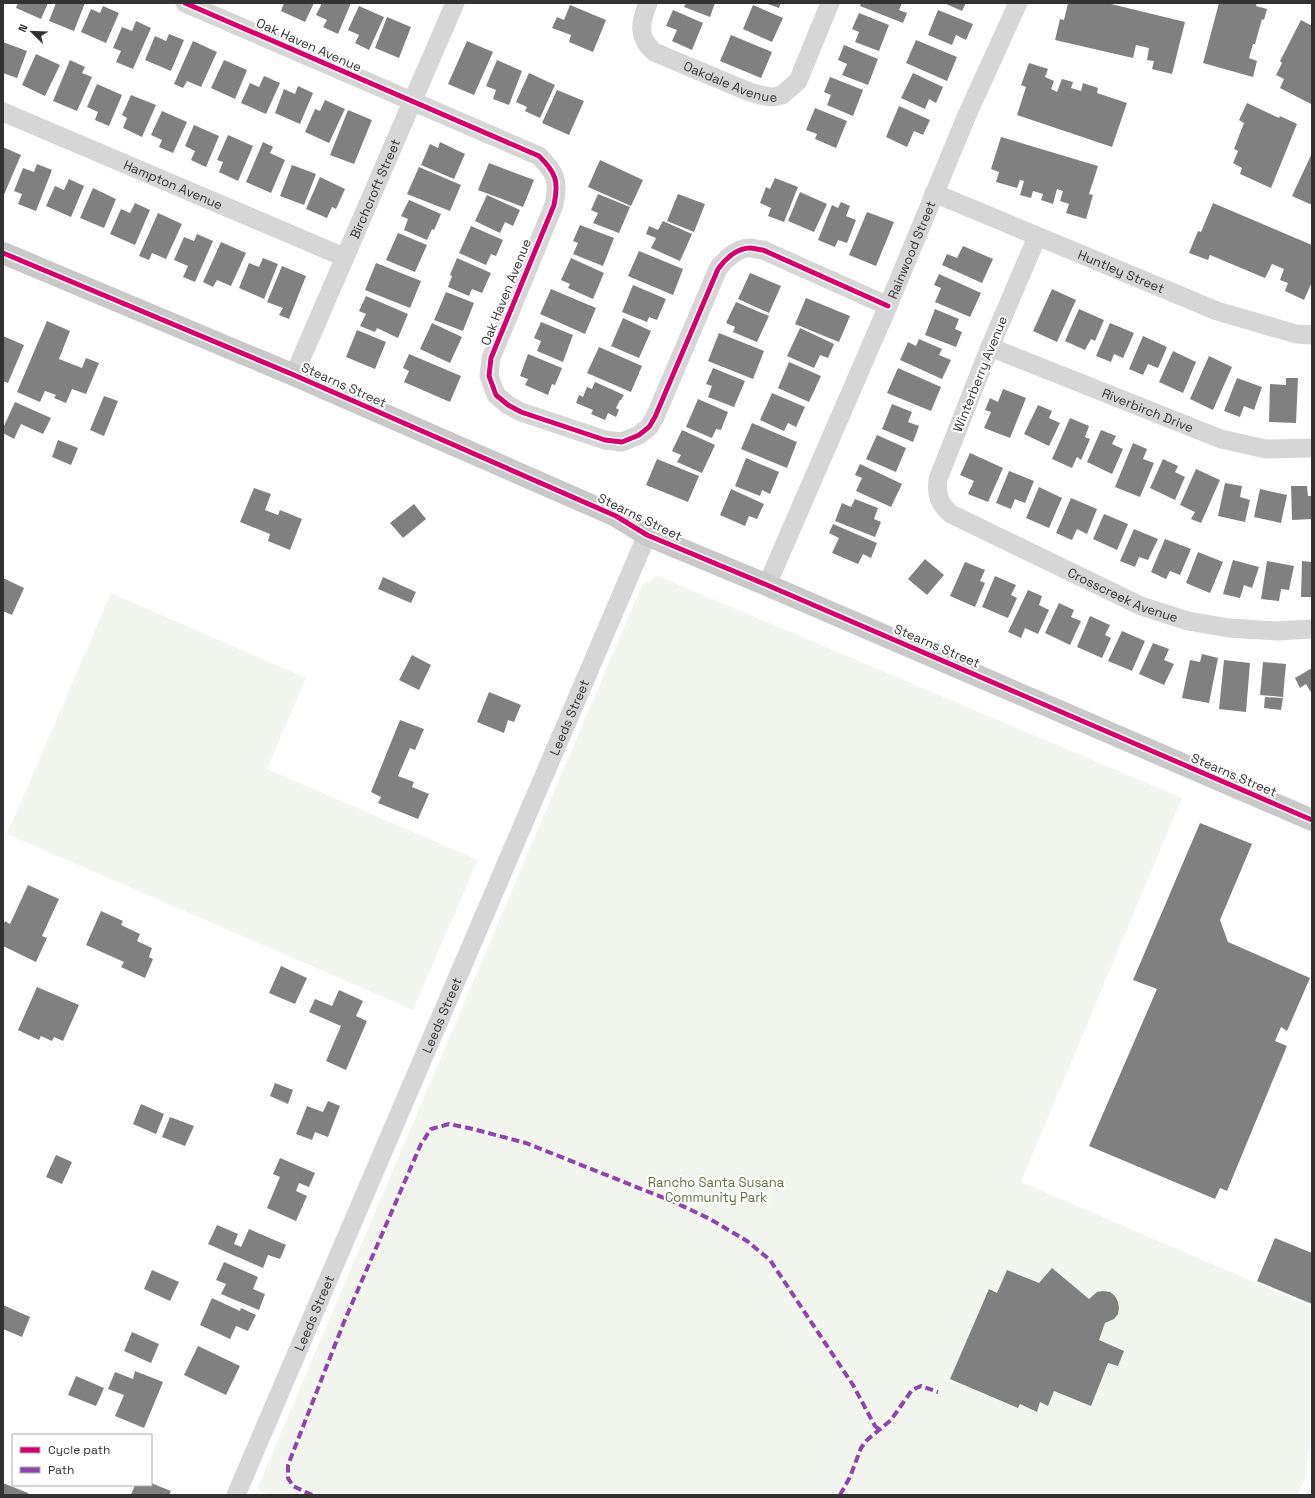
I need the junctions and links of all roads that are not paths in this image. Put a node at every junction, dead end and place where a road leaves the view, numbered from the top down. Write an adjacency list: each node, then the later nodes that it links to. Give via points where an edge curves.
1 (185, 3): 6 (street, Oak Haven Avenue)
2 (455, 3): 6 (street, Birchcroft Street)
3 (648, 3): 4 (street, Oakdale Avenue, via 641,26 642,36 654,52 747,91 772,97 782,95 798,81)
4 (830, 3)
5 (1018, 3): 8 (street, Rainwood Street)
6 (412, 102): 11 (street, Birchcroft Street); 12 (street, Oak Haven Avenue, via 539,156 550,167 555,179 557,191 554,205 491,358 489,376 496,395 521,412 605,440 622,442 639,435 649,427 655,417 718,269 725,260 749,248 763,250)
7 (3, 112): 11 (street, Hampton Avenue)
8 (934, 193): 9 (street, Huntley Street); 12 (street, Rainwood Street)
9 (1037, 237): 13 (street, Huntley Street, via 1217,311 1296,334); 14 (street, Winterberry Avenue)
10 (3, 253): 15 (main road, Stearns Street)
11 (344, 257): 15 (street, Birchcroft Street)
12 (888, 306): 19 (street, Rainwood Street)
13 (1312, 335)
14 (990, 347): 16 (street, Riverbirch Drive, via 1221,439 1266,449); 17 (street, Winterberry Avenue, via 938,479 936,490 942,506)
15 (294, 375): 18 (main road, Stearns Street, via 616,516)
16 (1312, 448)
17 (947, 511): 20 (street, Crosscreek Avenue, via 1141,606 1188,621 1229,628 1277,632)
18 (646, 535): 19 (main road, Stearns Street); 22 (street, Leeds Street)
19 (767, 585): 21 (main road, Stearns Street)
20 (1312, 629)
21 (1312, 820)
22 (236, 1495)

